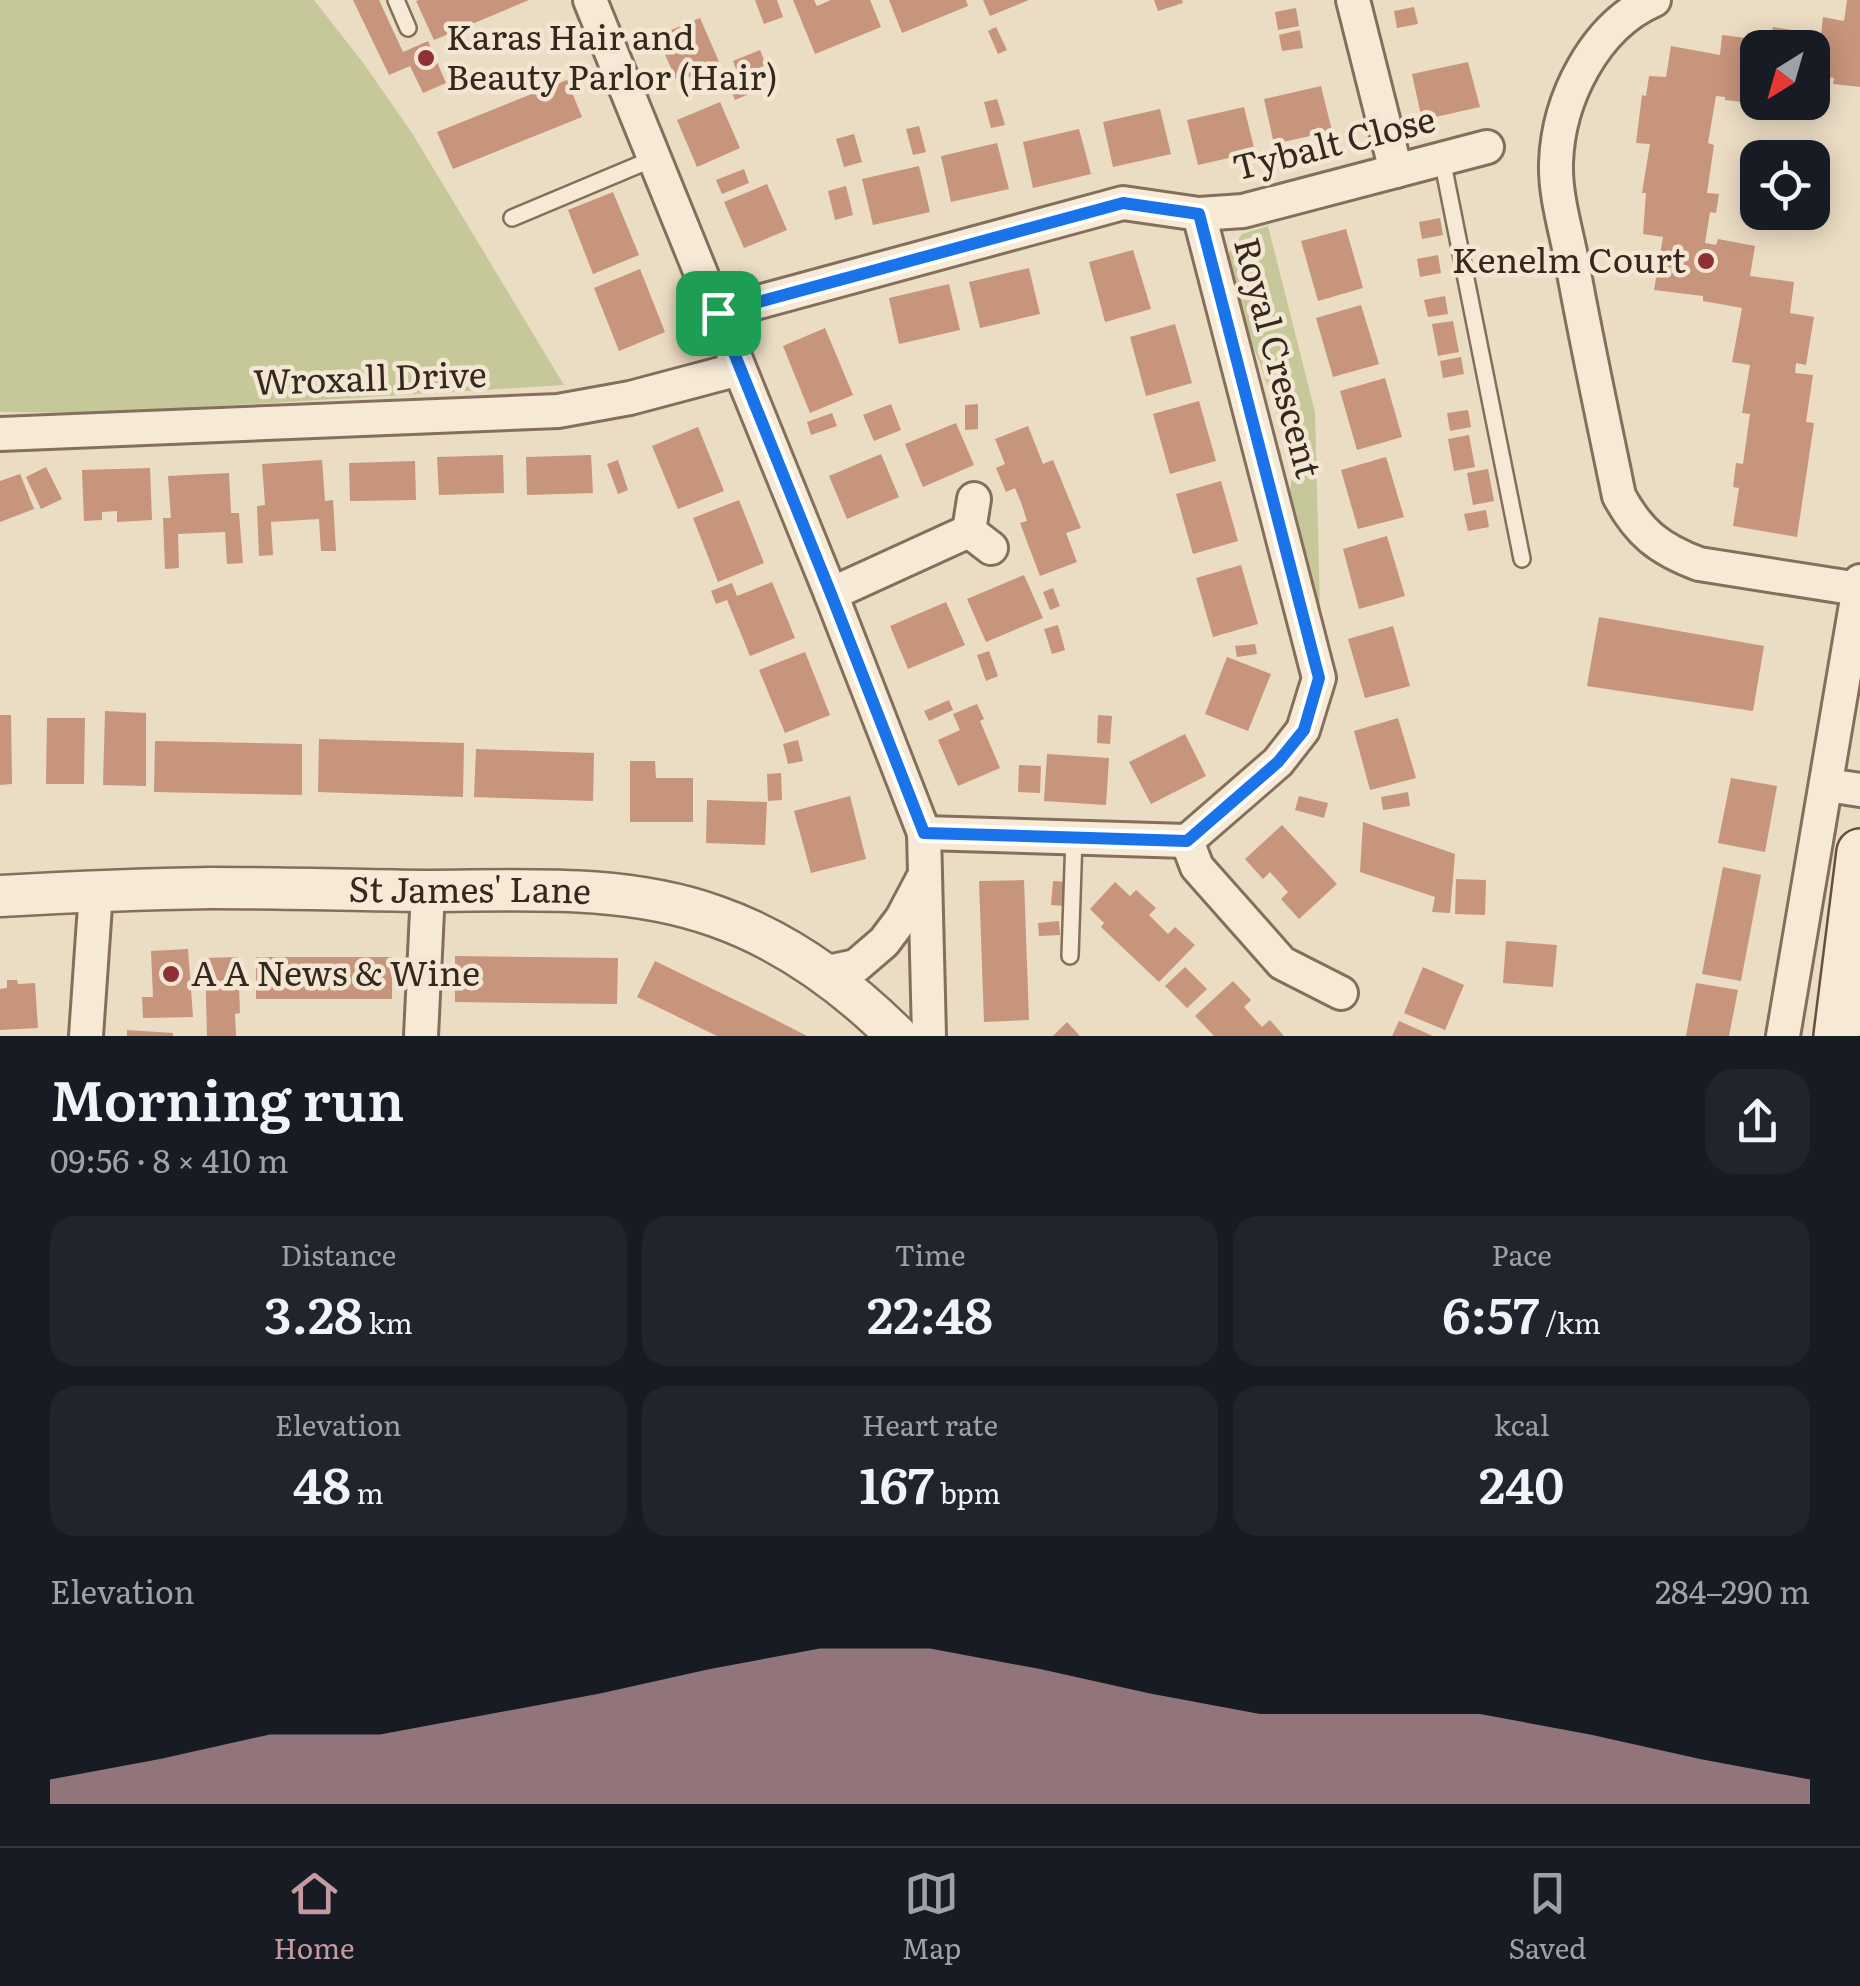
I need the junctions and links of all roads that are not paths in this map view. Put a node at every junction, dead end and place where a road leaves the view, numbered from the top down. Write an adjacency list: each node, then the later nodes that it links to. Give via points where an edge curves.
1 (396, 0): 5 (lane)
2 (590, 0): 7 (street)
3 (1353, 0): 9 (street)
4 (1654, 0): 17 (street, via 1617,24 1580,72 1556,165 1619,496 1659,546 1698,564)
5 (408, 28)
6 (1487, 147): 8 (street, Tybalt Close)
7 (655, 158): 11 (lane); 12 (street)
8 (1442, 160): 9 (street, Tybalt Close); 16 (lane)
9 (1396, 171): 10 (street, Tybalt Close, via 1244,211)
10 (1199, 214): 12 (street, Royal Crescent, via 1123,203); 23 (street, Royal Crescent, via 1319,678 1304,730 1278,762)
11 (512, 218)
12 (718, 313): 13 (street)
13 (739, 369): 14 (street, Wroxall Drive, via 558,410); 18 (street)
14 (0, 434)
15 (978, 526): 18 (street)
16 (1522, 559)
17 (1859, 585): 19 (street)
18 (831, 594): 21 (street)
19 (1827, 785): 20 (street); 36 (street)
20 (1860, 790)
21 (924, 833): 22 (street); 25 (street)
22 (1074, 837): 23 (street); 29 (lane)
23 (1187, 841): 31 (street, via 1197,867 1282,963)
24 (1860, 852): 37 (main road)
25 (924, 876): 30 (street, via 884,942 856,966); 35 (street)
26 (96, 891): 27 (street, St James' Lane); 28 (street, St James' Lane); 32 (street)
27 (428, 891): 30 (street, St James' Lane, via 542,890 657,900 717,916); 33 (street)
28 (0, 896)
29 (1070, 956)
30 (824, 973): 34 (street, St James' Lane)
31 (1342, 993)
32 (86, 1036)
33 (421, 1036)
34 (897, 1036)
35 (929, 1036)
36 (1784, 1036)
37 (1837, 1036)

